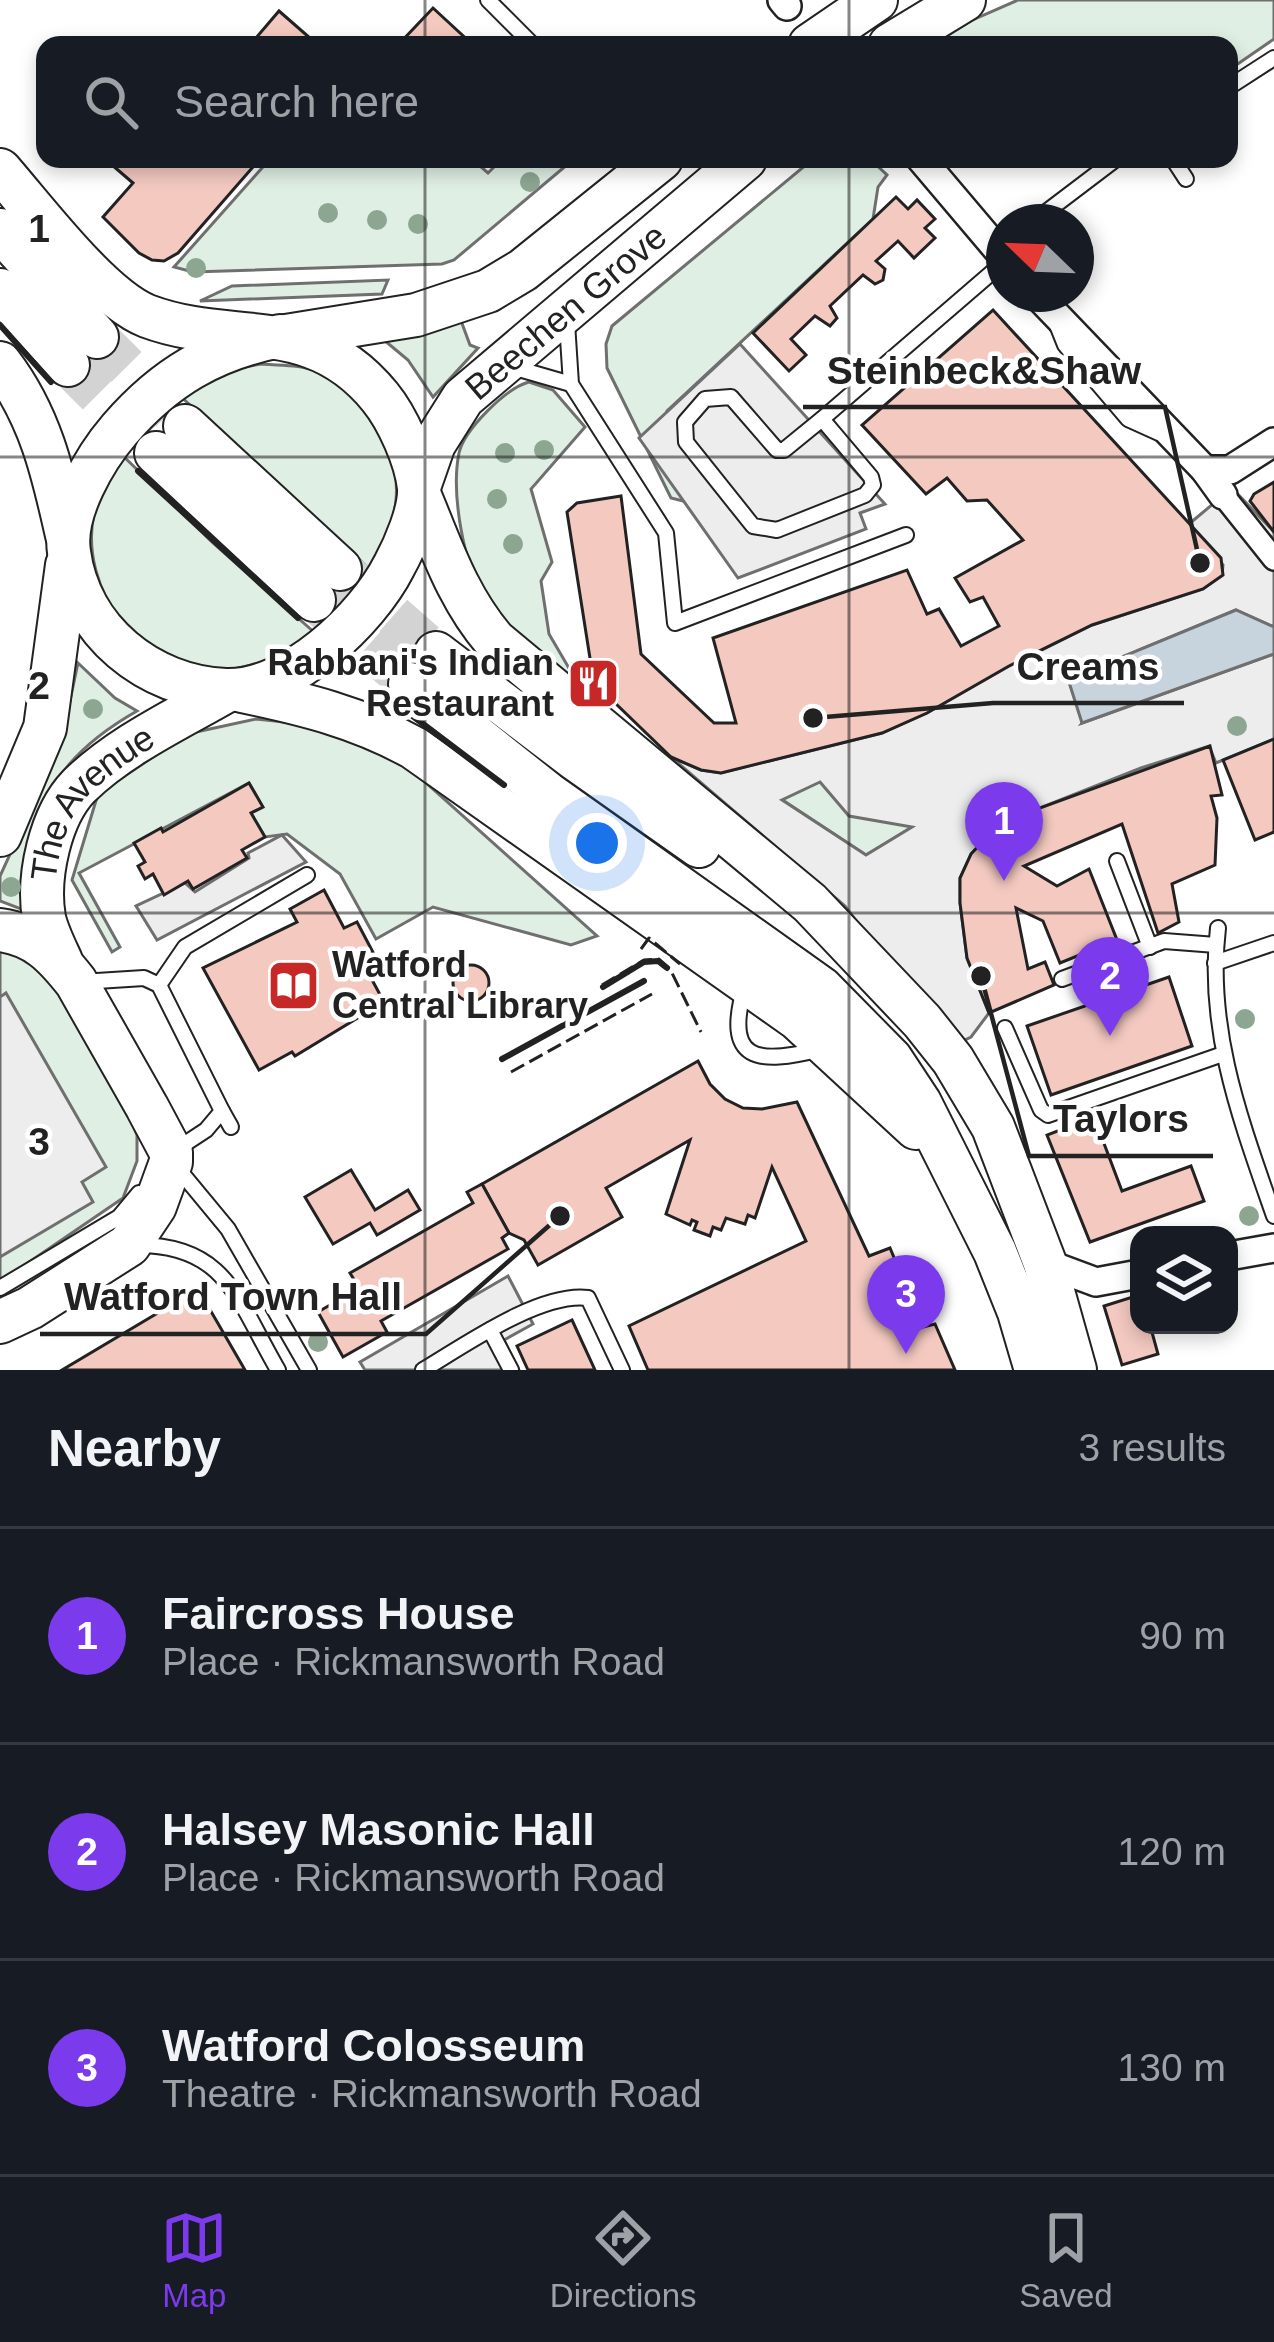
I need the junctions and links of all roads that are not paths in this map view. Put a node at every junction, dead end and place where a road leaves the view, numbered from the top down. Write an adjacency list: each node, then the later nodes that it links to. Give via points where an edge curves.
1 (488, 0): 5 (lane)
2 (875, 0): 6 (main road)
3 (964, 0): 7 (main road)
4 (976, 0): 8 (street)
5 (524, 36)
6 (823, 36)
7 (905, 36)
8 (930, 36)
9 (1274, 58): 11 (lane)
10 (1274, 76): 12 (lane, via 1263,71)
11 (1238, 81)
12 (1238, 82)
13 (651, 168): 27 (main road, Beechen Grove, via 488,291 416,314)
14 (735, 168): 25 (main road, Beechen Grove)
15 (929, 168): 22 (street)
16 (1104, 168): 20 (lane)
17 (1179, 168): 19 (lane)
18 (0, 170): 27 (main road, via 124,304 180,325)
19 (1186, 179)
20 (1057, 204)
21 (0, 230): 24 (main road, via 83,351)
22 (986, 235)
23 (986, 270): 31 (lane)
24 (0, 290)
25 (566, 312): 29 (main road, Beechen Grove); 30 (lane)
26 (1053, 312): 34 (street)
27 (283, 336): 35 (main road, via 339,362 380,396); 38 (main road, via 207,357 149,398 99,457)
28 (0, 363): 38 (main road, via 47,450)
29 (502, 364): 30 (lane); 35 (main road, Beechen Grove, via 448,418)
30 (571, 383): 37 (lane, via 666,533 674,623)
31 (822, 419): 31 (lane, via 873,485 777,530 753,526 686,442 685,422 705,399 731,398 777,450)
32 (171, 440): 40 (main road)
33 (1274, 442): 34 (street, via 1230,470)
34 (1205, 470): 36 (street)
35 (418, 491): 41 (main road, via 386,583 352,625 294,669); 54 (main road, via 453,580 494,641 810,903)
36 (1223, 495): 39 (street)
37 (906, 535)
38 (69, 547): 41 (main road, via 89,609 122,649 174,680); 42 (main road, The Avenue, via 45,728)
39 (1274, 559)
40 (327, 585)
41 (231, 690): 51 (main road, The Avenue, via 115,756 76,789 57,822 44,919); 60 (main road, via 329,709 414,748 831,1047)
42 (0, 835)
43 (1117, 861): 49 (lane)
44 (307, 875): 53 (lane, via 185,947)
45 (1218, 928): 48 (lane)
46 (9, 935): 51 (main road)
47 (1274, 944): 50 (lane)
48 (1216, 945): 49 (lane); 50 (lane)
49 (1150, 946): 52 (lane)
50 (1215, 963): 56 (lane)
51 (69, 974): 53 (lane); 59 (main road, via 147,1107)
52 (1061, 979)
53 (159, 985): 57 (lane)
54 (922, 1021): 60 (main road, via 820,933 574,758 423,668 548,793 821,988 891,1058); 65 (main road, via 993,1127)
55 (1005, 1028): 56 (lane, via 1048,1115)
56 (1223, 1054): 61 (lane)
57 (222, 1111): 58 (lane); 59 (lane)
58 (231, 1127)
59 (160, 1162): 62 (main road, via 155,1206); 67 (lane, via 119,1217); 70 (lane, via 228,1228)
60 (948, 1165): 74 (main road, via 995,1252)
61 (1274, 1216)
62 (129, 1245): 67 (main road); 69 (lane, via 162,1245 212,1264)
63 (1274, 1248): 64 (street)
64 (1238, 1254)
65 (1045, 1263): 66 (street, via 1096,1282); 75 (main road)
66 (1130, 1276)
67 (8, 1313)
68 (490, 1330): 71 (lane); 72 (lane); 73 (lane, via 569,1296 588,1298)
69 (278, 1370)
70 (309, 1370)
71 (423, 1370)
72 (511, 1370)
73 (622, 1370)
74 (1036, 1370)
75 (1075, 1370)

